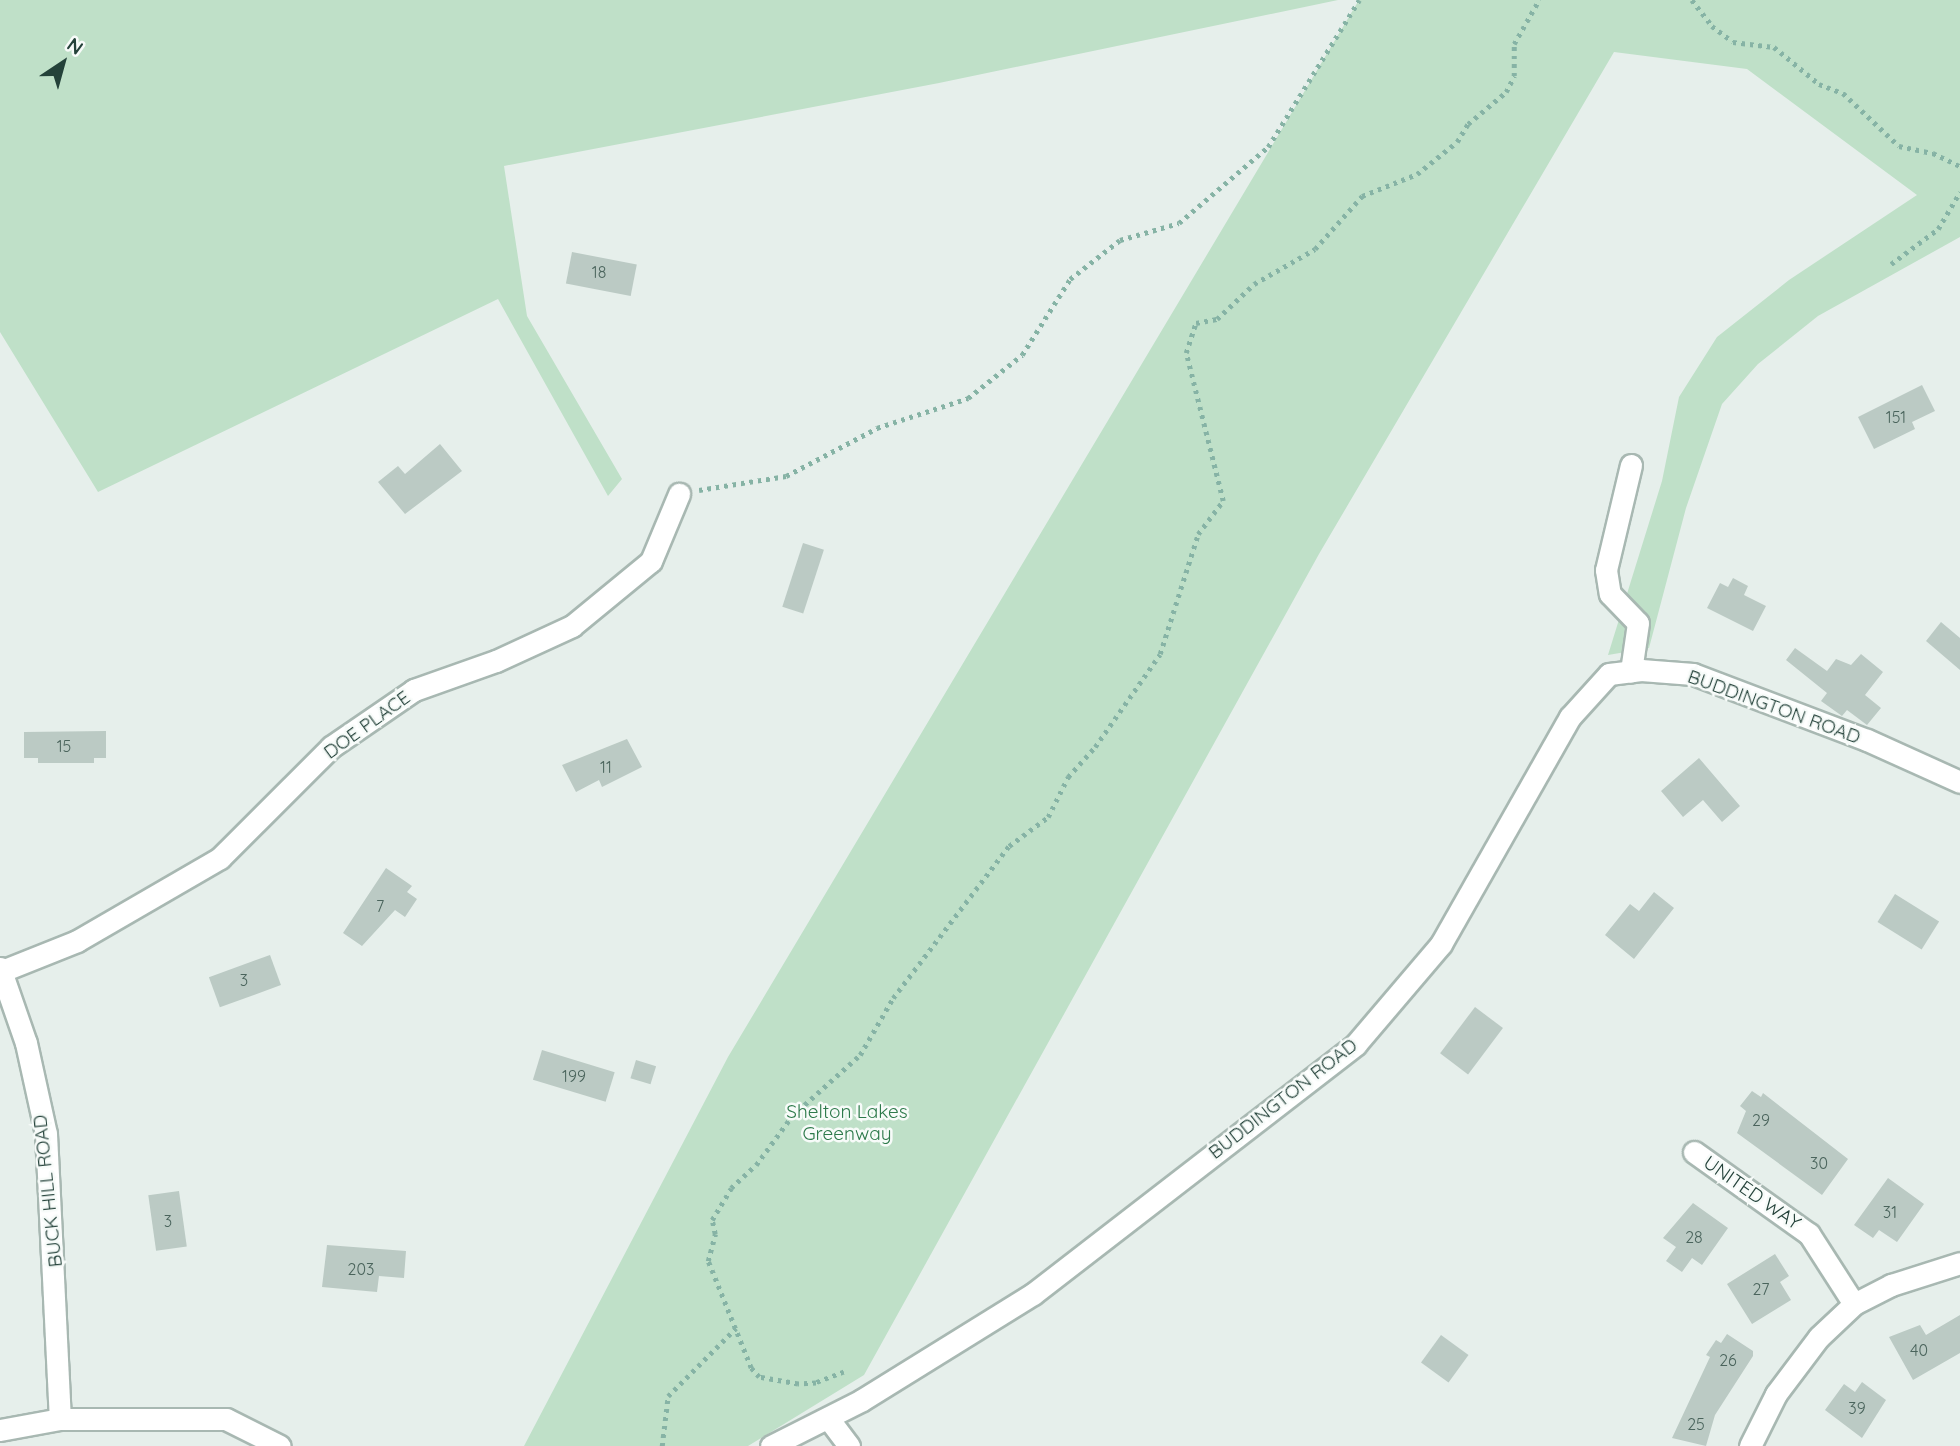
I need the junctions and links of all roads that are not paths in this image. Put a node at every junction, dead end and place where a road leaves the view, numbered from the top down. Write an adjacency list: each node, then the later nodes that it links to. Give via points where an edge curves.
1 (1631, 465): 3 (street, via 1606,570 1610,594 1638,623)
2 (680, 494): 5 (street, DOE PLACE, via 651,561 572,626 496,661 414,690 331,747 220,858 77,941)
3 (1631, 671): 4 (street, BUDDINGTON ROAD, via 1693,674 1867,740); 9 (street, BUDDINGTON ROAD, via 1609,674 1570,716 1441,944 1356,1044 1033,1294)
4 (1960, 782)
5 (1, 969): 10 (street, BUCK HILL ROAD, via 26,1043 46,1134)
6 (1695, 1152): 8 (street, UNITED WAY, via 1809,1234)
7 (1960, 1263): 8 (street, via 1891,1285)
8 (1854, 1304): 15 (street, via 1819,1337 1776,1394)
9 (828, 1418): 13 (street, BUDDINGTON ROAD); 14 (street)
10 (60, 1419): 11 (street); 12 (street, via 226,1419)
11 (0, 1430)
12 (279, 1446)
13 (771, 1446)
14 (849, 1446)
15 (1749, 1446)

